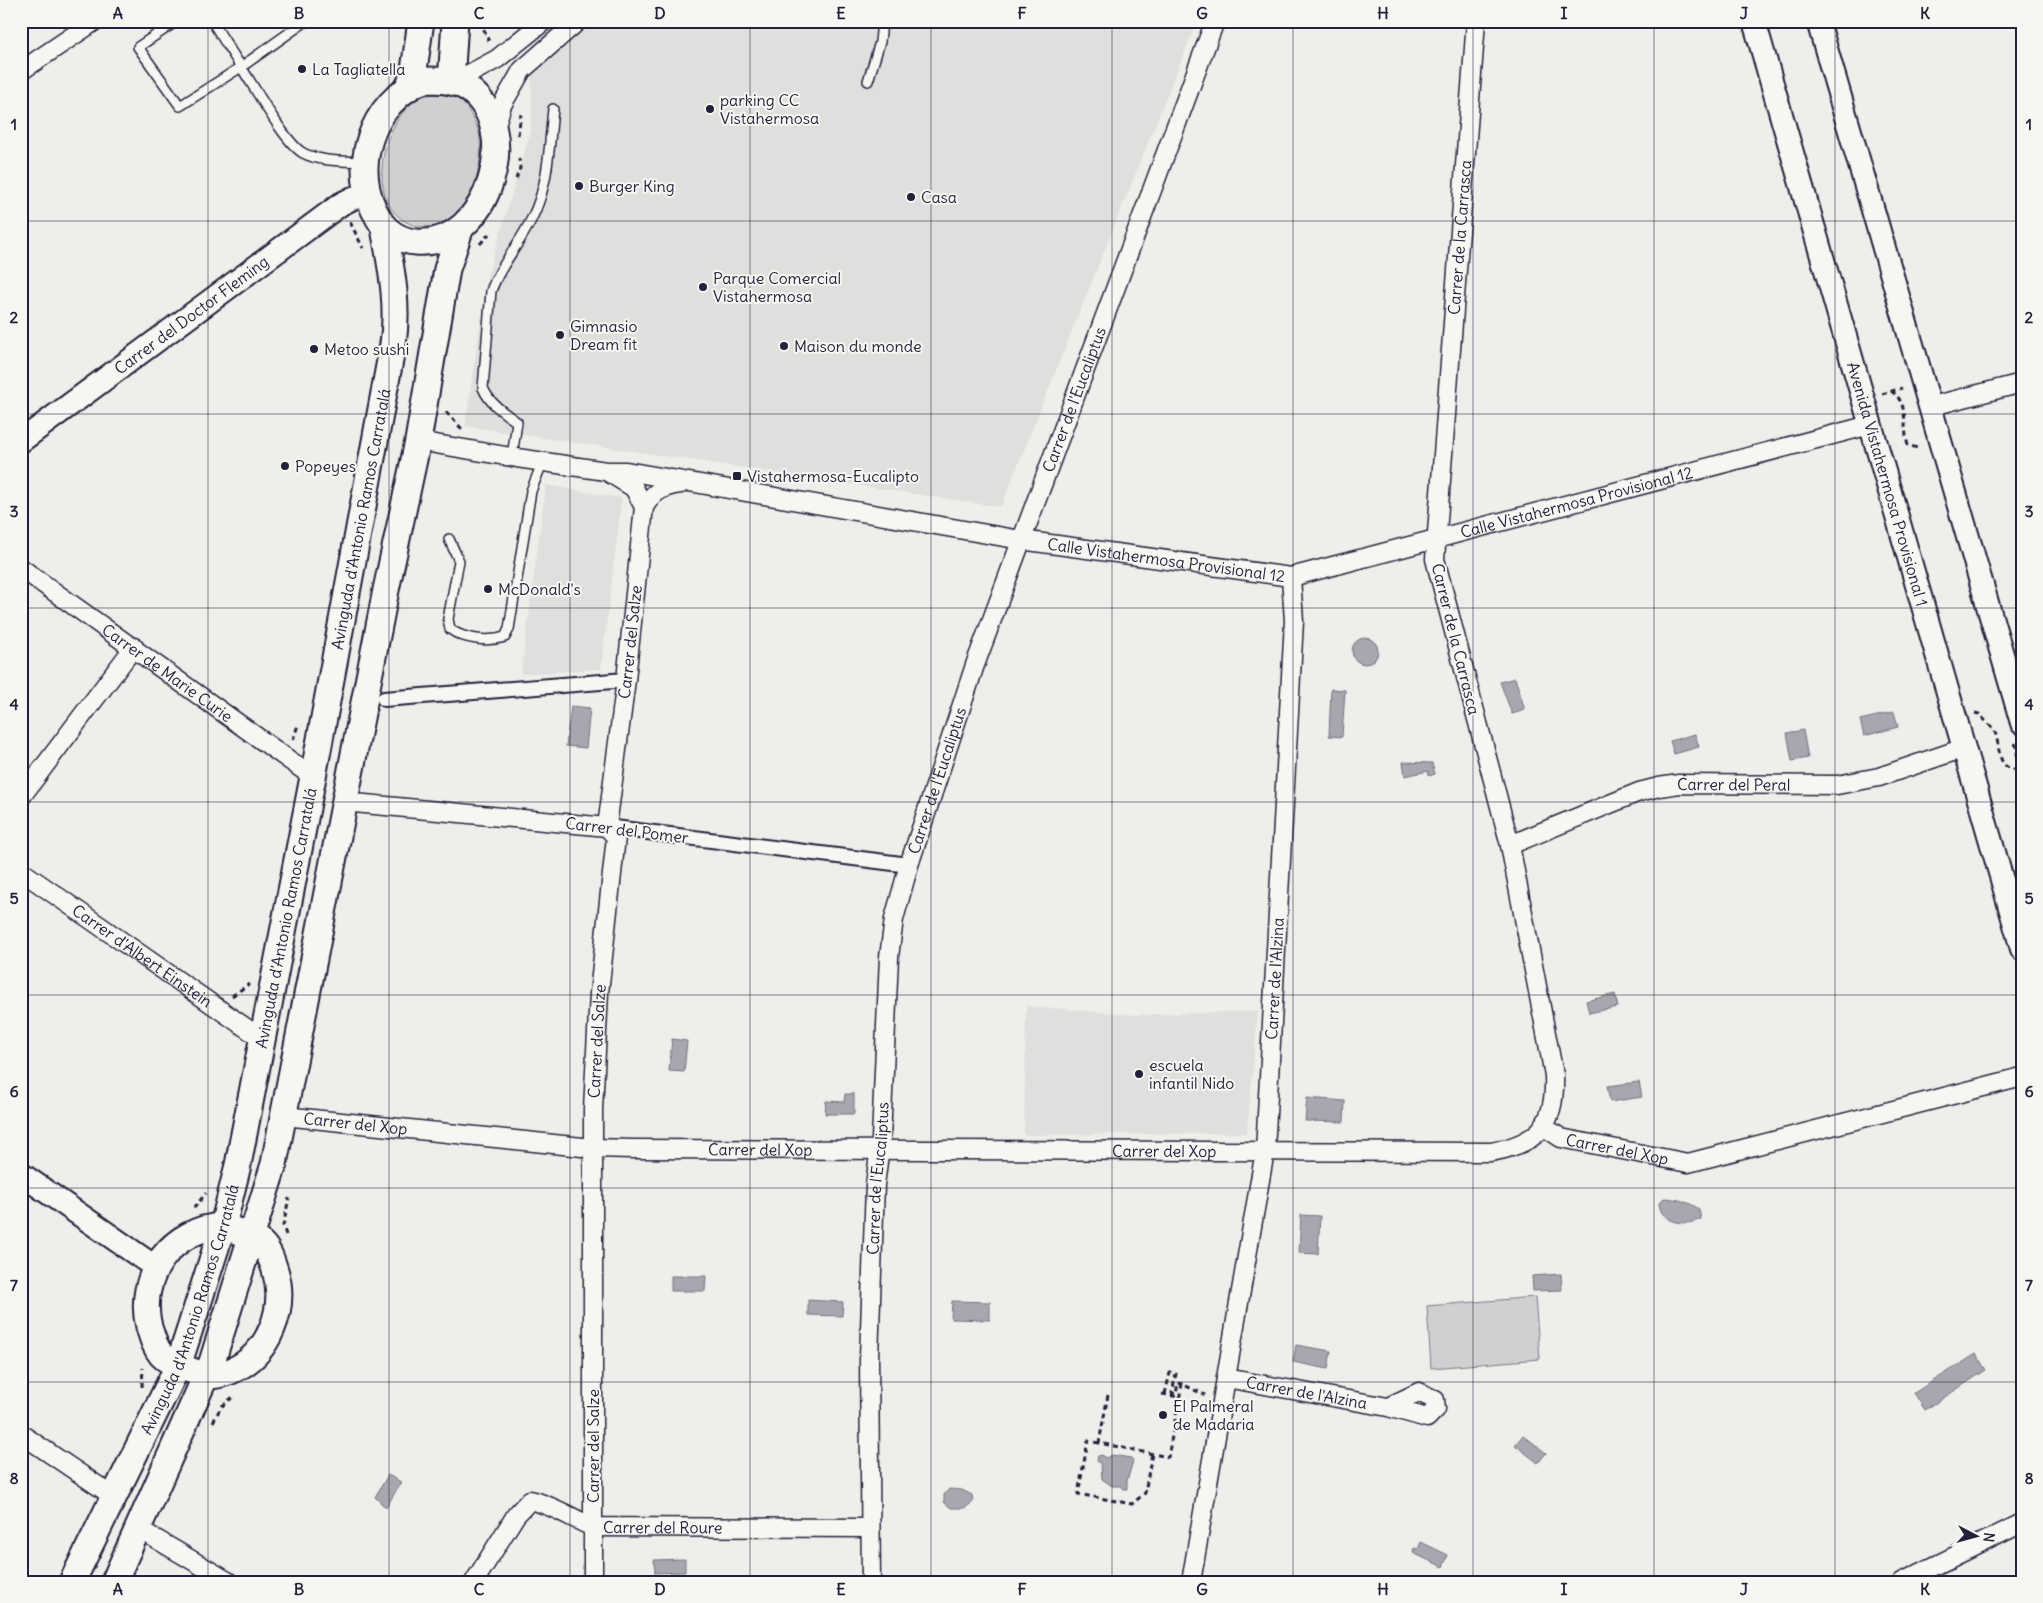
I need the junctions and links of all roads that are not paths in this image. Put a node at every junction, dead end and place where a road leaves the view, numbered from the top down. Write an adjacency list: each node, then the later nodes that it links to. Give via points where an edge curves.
1 (95, 21): 15 (street)
2 (176, 21): 14 (lane, via 138,47 180,106)
3 (212, 21): 14 (lane)
4 (306, 21): 14 (lane)
5 (422, 21): 18 (main road)
6 (455, 21): 17 (main road)
7 (544, 21): 17 (street, via 497,59)
8 (578, 21): 20 (street, via 522,70 502,106)
9 (882, 21): 16 (lane, via 880,42)
10 (1215, 21): 37 (street, Carrer de l'Eucaliptus)
11 (1476, 21): 36 (street, Carrer de la Carrasca)
12 (1754, 21): 27 (street, Avenida Vistahermosa Provisional 1)
13 (1818, 21): 26 (street)
14 (241, 67): 21 (lane, via 289,139 302,152 332,160)
15 (21, 71)
16 (868, 81)
17 (452, 82): 18 (main road, via 424,80); 20 (main road, via 465,87 482,104)
18 (409, 86): 21 (main road, via 395,96 382,113 371,136)
19 (553, 110): 30 (lane, via 548,174 533,217 491,291 483,388 496,407 517,422)
20 (494, 131): 24 (main road, via 492,178 484,198)
21 (365, 162): 22 (main road)
22 (367, 196): 23 (main road); 28 (street, Carrer del Doctor Fleming, via 342,204)
23 (384, 228): 24 (main road, via 408,241 423,242 435,241); 45 (main road, Avinguda d'Antonio Ramos Carratalá, via 396,297 396,328)
24 (460, 230): 29 (main road, Avinguda d'Antonio Ramos Carratalá, via 447,269)
25 (2022, 382): 26 (street)
26 (1932, 406): 43 (street)
27 (1870, 424): 36 (street, Calle Vistahermosa Provisional 12); 44 (street, Avenida Vistahermosa Provisional 1)
28 (21, 441)
29 (418, 441): 30 (street, Calle Vistahermosa Provisional 12); 47 (main road, Avinguda d'Antonio Ramos Carratalá)
30 (512, 457): 31 (street, Calle Vistahermosa Provisional 12)
31 (543, 461): 32 (street, Calle Vistahermosa Provisional 12); 35 (lane, via 532,491 505,637 495,640 459,636 450,629 448,619 458,561)
32 (606, 471): 33 (street, Calle Vistahermosa Provisional 12, via 626,471); 34 (street, Calle Vistahermosa Provisional 12, via 634,488)
33 (688, 483): 34 (street, Calle Vistahermosa Provisional 12, via 657,490); 37 (street, Calle Vistahermosa Provisional 12)
34 (644, 507): 41 (street, Carrer del Salze)
35 (449, 539)
36 (1436, 539): 39 (street, Calle Vistahermosa Provisional 12); 49 (street, Carrer de la Carrasca, via 1435,559)
37 (1021, 540): 39 (street, Calle Vistahermosa Provisional 12); 50 (street, Carrer de l'Eucaliptus)
38 (21, 568): 40 (street, Carrer de Marie Curie)
39 (1291, 577): 59 (street, Carrer de l'Alzina, via 1294,621)
40 (134, 647): 45 (street, Carrer de Marie Curie); 46 (street)
41 (626, 680): 42 (street); 48 (street, Carrer del Salze)
42 (384, 699)
43 (2022, 724)
44 (1964, 748): 49 (street, Carrer del Peral, via 1880,777 1837,785 1659,786); 52 (street, Avenida Vistahermosa Provisional 1)
45 (313, 777): 53 (main road, Avinguda d'Antonio Ramos Carratalá)
46 (21, 798)
47 (344, 802): 48 (street, Carrer del Pomer); 55 (main road, Avinguda d'Antonio Ramos Carratalá)
48 (607, 827): 50 (street, Carrer del Pomer); 57 (street, Carrer del Salze, via 616,837 599,993)
49 (1510, 845): 56 (street, Carrer de la Carrasca, via 1554,1075 1555,1099)
50 (909, 865): 58 (street, Carrer de l'Eucaliptus, via 894,919 889,957)
51 (21, 871): 53 (street, Carrer d'Albert Einstein)
52 (2022, 949)
53 (262, 1039): 61 (main road, Avinguda d'Antonio Ramos Carratalá, via 241,1153)
54 (2022, 1076): 56 (street, Carrer del Xop, via 1688,1163 1561,1138)
55 (284, 1116): 57 (street, Carrer del Xop); 62 (main road, Avinguda d'Antonio Ramos Carratalá, via 274,1164)
56 (1543, 1126): 59 (street, Carrer del Xop, via 1514,1148 1490,1152)
57 (592, 1148): 58 (street, Carrer del Xop); 71 (street, Carrer del Salze)
58 (880, 1150): 59 (street, Carrer del Xop); 72 (street, Carrer de l'Eucaliptus, via 875,1185 869,1358)
59 (1264, 1151): 66 (street, Carrer de l'Alzina)
60 (21, 1174): 63 (street)
61 (223, 1226): 62 (main road); 63 (main road, via 209,1227 187,1236 169,1249); 64 (main road, Avinguda d'Antonio Ramos Carratalá)
62 (251, 1237): 65 (main road, Avinguda d'Antonio Ramos Carratalá); 65 (main road, via 262,1244 270,1256 278,1282 274,1327 262,1347 245,1365 224,1374)
63 (155, 1267): 64 (main road, via 146,1316 153,1341 164,1360)
64 (178, 1366): 65 (main road); 69 (main road, Avinguda d'Antonio Ramos Carratalá)
65 (206, 1376): 73 (main road, Avinguda d'Antonio Ramos Carratalá)
66 (1226, 1378): 67 (street, Carrer de l'Alzina); 80 (street, Carrer de l'Alzina)
67 (1388, 1407)
68 (21, 1434): 69 (street)
69 (113, 1496): 74 (main road, Avinguda d'Antonio Ramos Carratalá)
70 (2022, 1524): 81 (street)
71 (593, 1527): 72 (street, Carrer del Roure); 77 (street, Carrer del Roure, via 551,1505 530,1500 516,1515); 78 (street, Carrer del Salze)
72 (870, 1528): 79 (street, Carrer de l'Eucaliptus)
73 (139, 1529): 75 (main road, Avinguda d'Antonio Ramos Carratalá); 76 (street)
74 (72, 1582)
75 (114, 1582)
76 (229, 1582)
77 (474, 1582)
78 (593, 1582)
79 (871, 1582)
80 (1190, 1582)
81 (1902, 1582)

